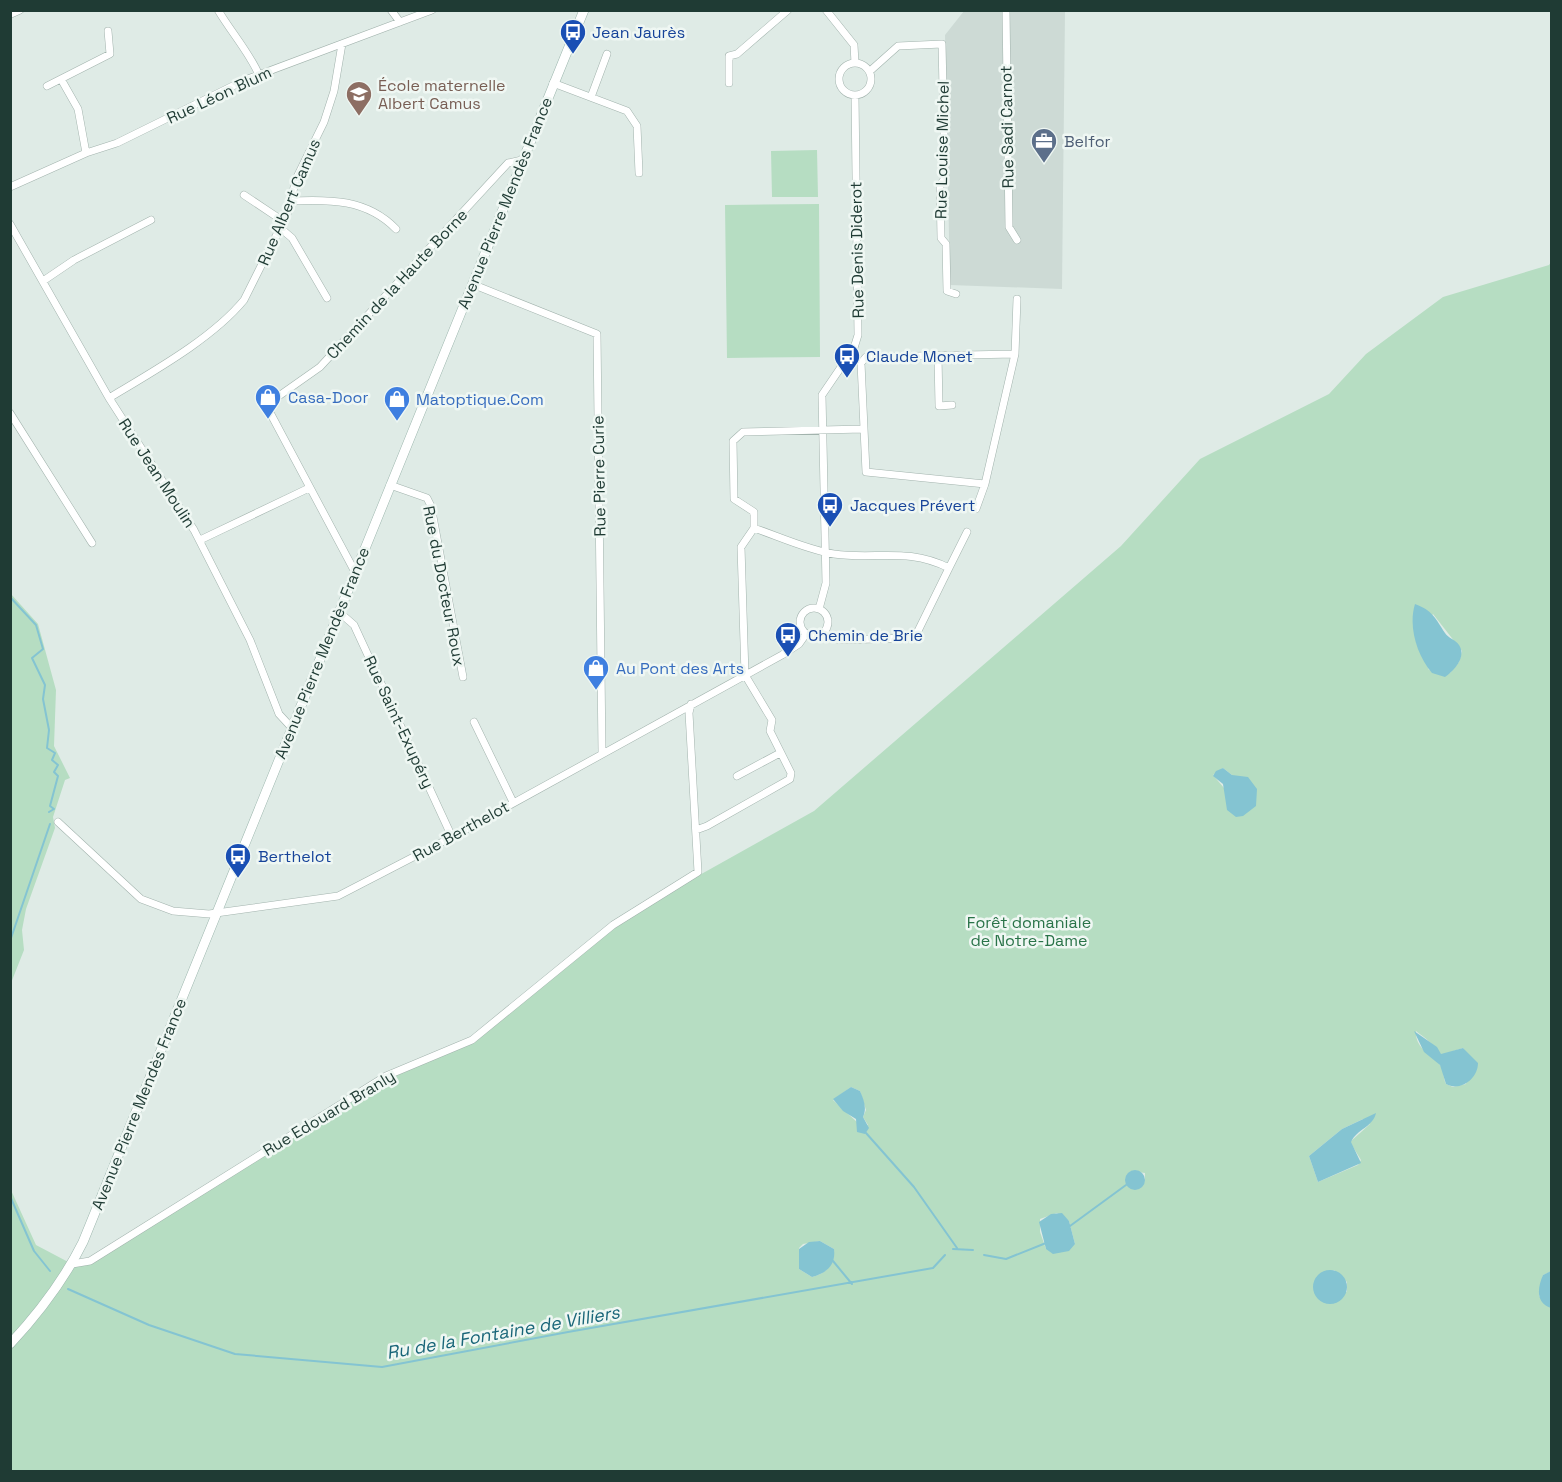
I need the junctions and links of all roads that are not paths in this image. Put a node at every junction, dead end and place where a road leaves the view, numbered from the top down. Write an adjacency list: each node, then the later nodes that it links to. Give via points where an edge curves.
1 (20, 10): 9 (street)
2 (218, 10): 16 (street)
3 (392, 10): 10 (street)
4 (432, 10): 10 (street, Rue Léon Blum)
5 (788, 10): 19 (street, via 737,54 729,56)
6 (826, 10): 14 (street, via 854,45)
7 (1006, 10): 33 (street, Rue Sadi Carnot, via 1009,227)
8 (584, 11): 18 (main road, Avenue Pierre Mendès France)
9 (10, 12)
10 (400, 22): 12 (street, Rue Léon Blum)
11 (108, 31): 17 (street, via 110,54)
12 (342, 44): 16 (street, Rue Léon Blum); 28 (street, Rue Albert Camus, via 324,122 305,158)
13 (607, 54): 22 (street)
14 (855, 63): 15 (street); 21 (street, via 845,67 840,76 841,87)
15 (870, 71): 21 (street, via 869,87); 36 (street, Rue Louise Michel, via 898,45 942,44 945,178 940,185 941,238 946,244 947,291)
16 (259, 75): 23 (street, Rue Léon Blum, via 117,143)
17 (61, 79): 20 (street); 23 (street, via 78,110)
18 (554, 83): 22 (street); 24 (main road, Avenue Pierre Mendès France)
19 (729, 83)
20 (47, 86)
21 (855, 95): 45 (street, Rue Denis Diderot, via 858,335 854,348 822,395)
22 (591, 97): 25 (street, via 627,111 637,126)
23 (86, 153): 26 (street, Rue Léon Blum)
24 (522, 160): 35 (main road, Avenue Pierre Mendès France); 48 (street, Chemin de la Haute Borne, via 508,163 320,367 266,405)
25 (639, 173)
26 (10, 187)
27 (244, 195): 31 (street)
28 (290, 201): 31 (street, Rue Albert Camus); 32 (street, via 350,202)
29 (151, 220): 34 (street, via 74,260)
30 (10, 224): 34 (street, Rue Jean Moulin)
31 (281, 224): 37 (street); 41 (street, Rue Albert Camus, via 255,280 234,313 165,364)
32 (396, 229)
33 (1017, 240)
34 (43, 281): 41 (street, Rue Jean Moulin)
35 (472, 284): 47 (main road, Avenue Pierre Mendès France); 66 (street, Rue Pierre Curie, via 597,334)
36 (956, 294)
37 (327, 298)
38 (1017, 299): 39 (street)
39 (1016, 354): 40 (street); 46 (street)
40 (938, 356): 42 (street, via 939,406); 44 (street, via 866,357 861,363)
41 (109, 398): 52 (street, Rue Jean Moulin)
42 (952, 405)
43 (10, 413): 53 (street)
44 (863, 429): 45 (street); 46 (street, via 866,472)
45 (823, 431): 50 (street, via 742,432 733,441 734,499 753,512); 54 (street, Rue Denis Diderot)
46 (985, 483): 49 (street)
47 (390, 485): 56 (main road, Avenue Pierre Mendès France); 62 (street, Rue du Docteur Roux, via 427,498 431,506)
48 (309, 488): 52 (street); 56 (street)
49 (976, 509)
50 (754, 528): 54 (street); 61 (street, via 741,547)
51 (967, 532): 55 (street)
52 (200, 540): 65 (street, Rue Jean Moulin, via 250,640 279,714)
53 (92, 543)
54 (825, 551): 55 (street, via 929,558); 57 (street, Rue Denis Diderot, via 826,583)
55 (949, 568): 59 (street, via 918,632 910,639 838,640)
56 (355, 572): 58 (main road, Avenue Pierre Mendès France)
57 (819, 609): 59 (street, via 828,620); 60 (street, via 810,609 801,618)
58 (339, 612): 65 (main road, Avenue Pierre Mendès France); 72 (street, Rue Saint-Exupéry, via 354,625)
59 (824, 633): 60 (street)
60 (806, 634): 61 (street, via 799,644)
61 (745, 675): 63 (street); 67 (street, via 772,720 770,731)
62 (462, 677)
63 (691, 704): 66 (street, Rue Berthelot); 71 (street)
64 (474, 722): 69 (street)
65 (291, 727): 73 (main road, Avenue Pierre Mendès France)
66 (602, 752): 69 (street, Rue Berthelot)
67 (780, 753): 68 (street); 71 (street, via 791,773 790,779)
68 (737, 776)
69 (513, 802): 72 (street, Rue Berthelot)
70 (58, 822): 73 (street, Rue Berthelot, via 141,899 174,911)
71 (696, 830): 74 (street, Rue Edouard Branly, via 698,872 613,925 472,1040 386,1076 90,1261)
72 (452, 837): 73 (street, Rue Berthelot, via 338,896)
73 (217, 913): 74 (main road, Avenue Pierre Mendès France)
74 (72, 1264): 75 (main road, Avenue Pierre Mendès France)
75 (10, 1344)

